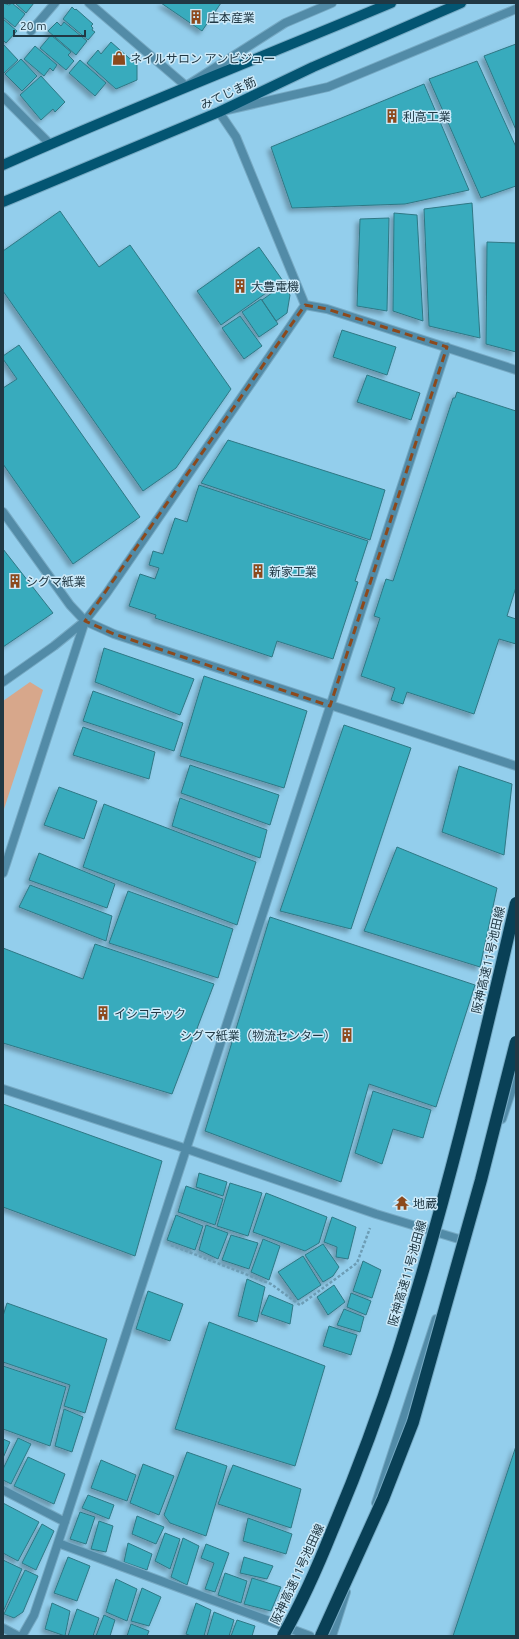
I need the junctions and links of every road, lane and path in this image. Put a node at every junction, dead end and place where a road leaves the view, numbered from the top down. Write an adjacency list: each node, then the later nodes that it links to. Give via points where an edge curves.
1 (55, 3): 7 (street)
2 (88, 3): 8 (street)
3 (332, 3): 8 (street, via 285,23)
4 (390, 3): 8 (main road, みてじま筋)
5 (461, 3): 10 (main road, みてじま筋, via 313,66)
6 (516, 9): 10 (street, via 328,87)
7 (31, 31)
8 (186, 86): 11 (main road, みてじま筋)
9 (3, 97): 11 (street)
10 (219, 112): 13 (main road, みてじま筋); 14 (street, via 236,137)
11 (50, 144): 12 (main road, みてじま筋)
12 (3, 165)
13 (3, 202)
14 (305, 305): 15 (street, via 327,309); 18 (street)
15 (447, 348): 16 (street); 20 (street)
16 (516, 370)
17 (3, 512): 18 (street, via 70,605)
18 (85, 621): 19 (street); 20 (street, via 114,634); 22 (street)
19 (3, 682)
20 (330, 706): 21 (street); 27 (street)
21 (516, 766)
22 (3, 873)
23 (516, 903): 37 (highway, 阪神高速11号池田線, bridge, via 479,1061 418,1291 381,1408 323,1553)
24 (516, 1042): 39 (highway, bridge, via 481,1180 413,1422 383,1499)
25 (516, 1076): 30 (street)
26 (3, 1089): 27 (street)
27 (187, 1149): 28 (street); 29 (street)
28 (376, 1214): 29 (path, via 357,1263 300,1305 271,1284); 30 (street)
29 (158, 1240): 32 (street)
30 (462, 1240): 40 (street)
31 (3, 1490): 32 (street)
32 (65, 1522): 33 (street)
33 (58, 1544): 36 (street, via 34,1615); 38 (street)
34 (3, 1628): 35 (street)
35 (18, 1636)
36 (22, 1636)
37 (283, 1636)
38 (310, 1636)
39 (321, 1636)
40 (332, 1636)

